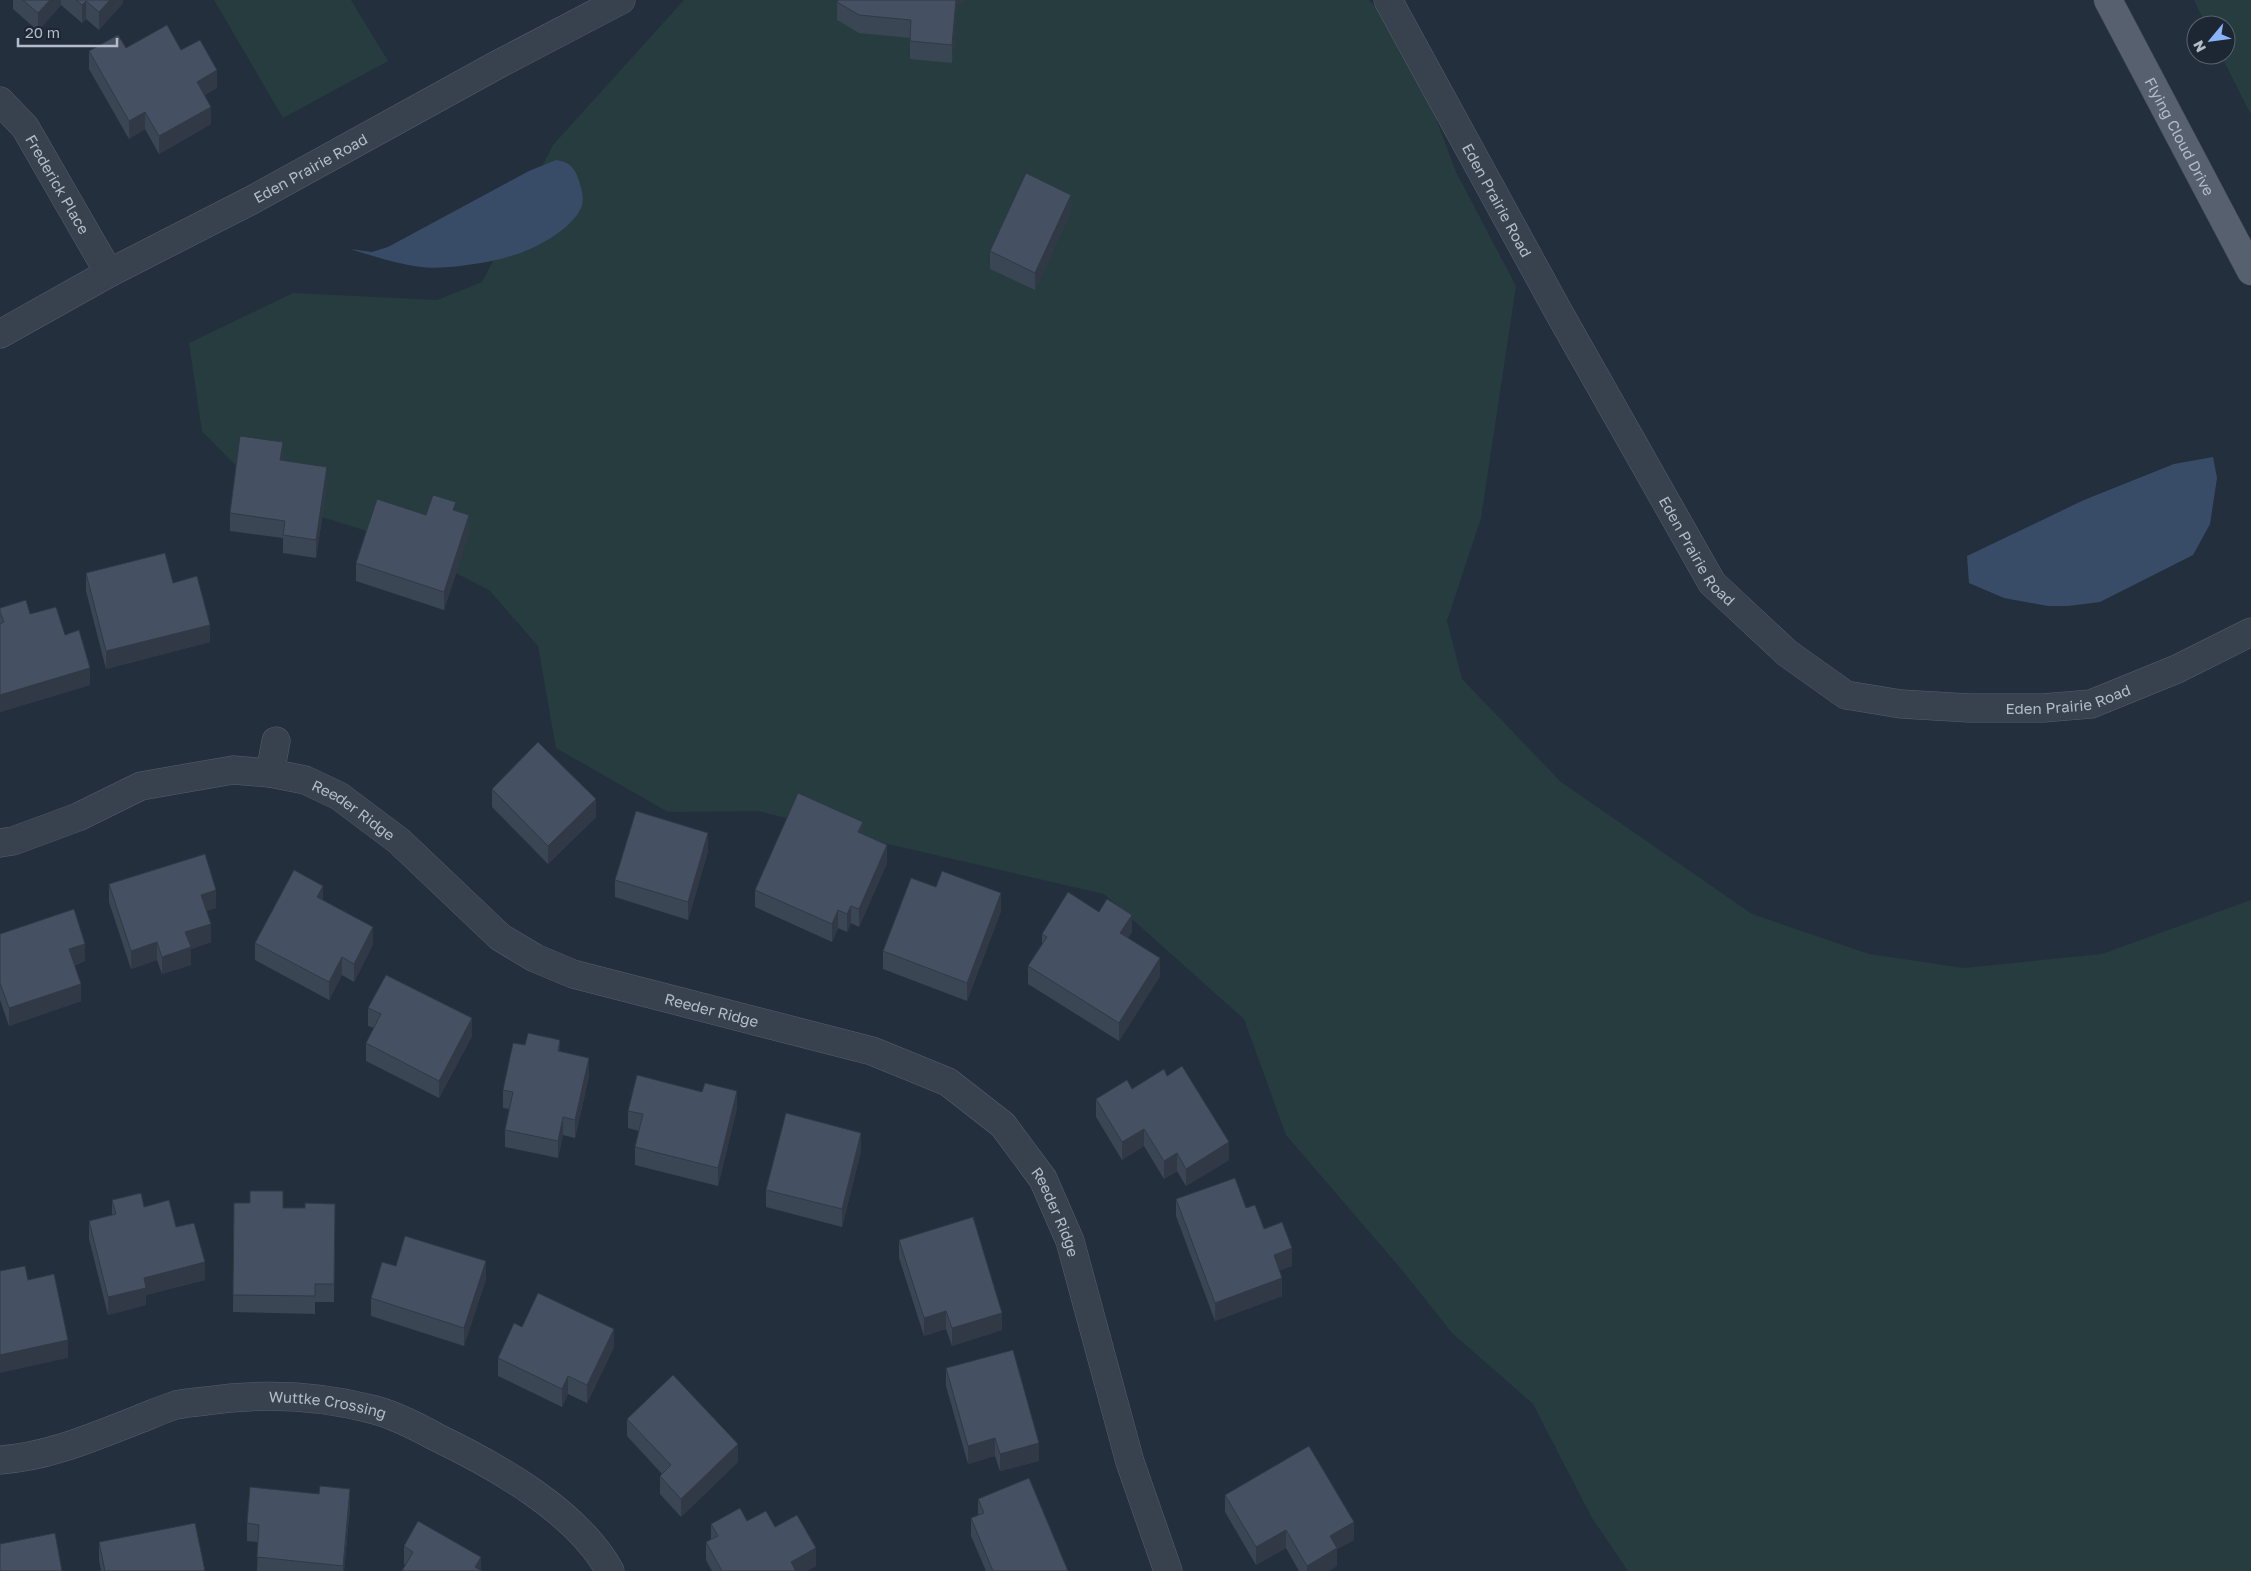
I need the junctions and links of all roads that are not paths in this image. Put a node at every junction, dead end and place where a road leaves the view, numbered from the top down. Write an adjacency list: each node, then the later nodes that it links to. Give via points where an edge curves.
1 (621, 0): 6 (street, Eden Prairie Road, via 250,201)
2 (1388, 0): 8 (street, Eden Prairie Road, via 1712,583 1786,653 1846,695 1901,704 2044,708 2091,704 2177,669)
3 (2108, 0): 5 (main road, Flying Cloud Drive)
4 (0, 101): 6 (street, Frederick Place, via 25,127)
5 (2251, 271)
6 (109, 273): 7 (street, Eden Prairie Road)
7 (0, 334)
8 (2251, 632)
9 (276, 741): 10 (street)
10 (270, 773): 11 (street, Reeder Ridge, via 233,770 141,786 78,817); 14 (street, Reeder Ridge, via 305,780 339,796 399,841 500,937 536,958 573,974 872,1051 948,1082 1004,1126 1043,1179 1070,1241 1130,1462)
11 (0, 843)
12 (0, 1460): 13 (street, Wuttke Crossing, via 68,1447 176,1405 235,1396 298,1396 371,1409 411,1424 484,1460 519,1483 566,1518)
13 (610, 1571)
14 (1168, 1571)

